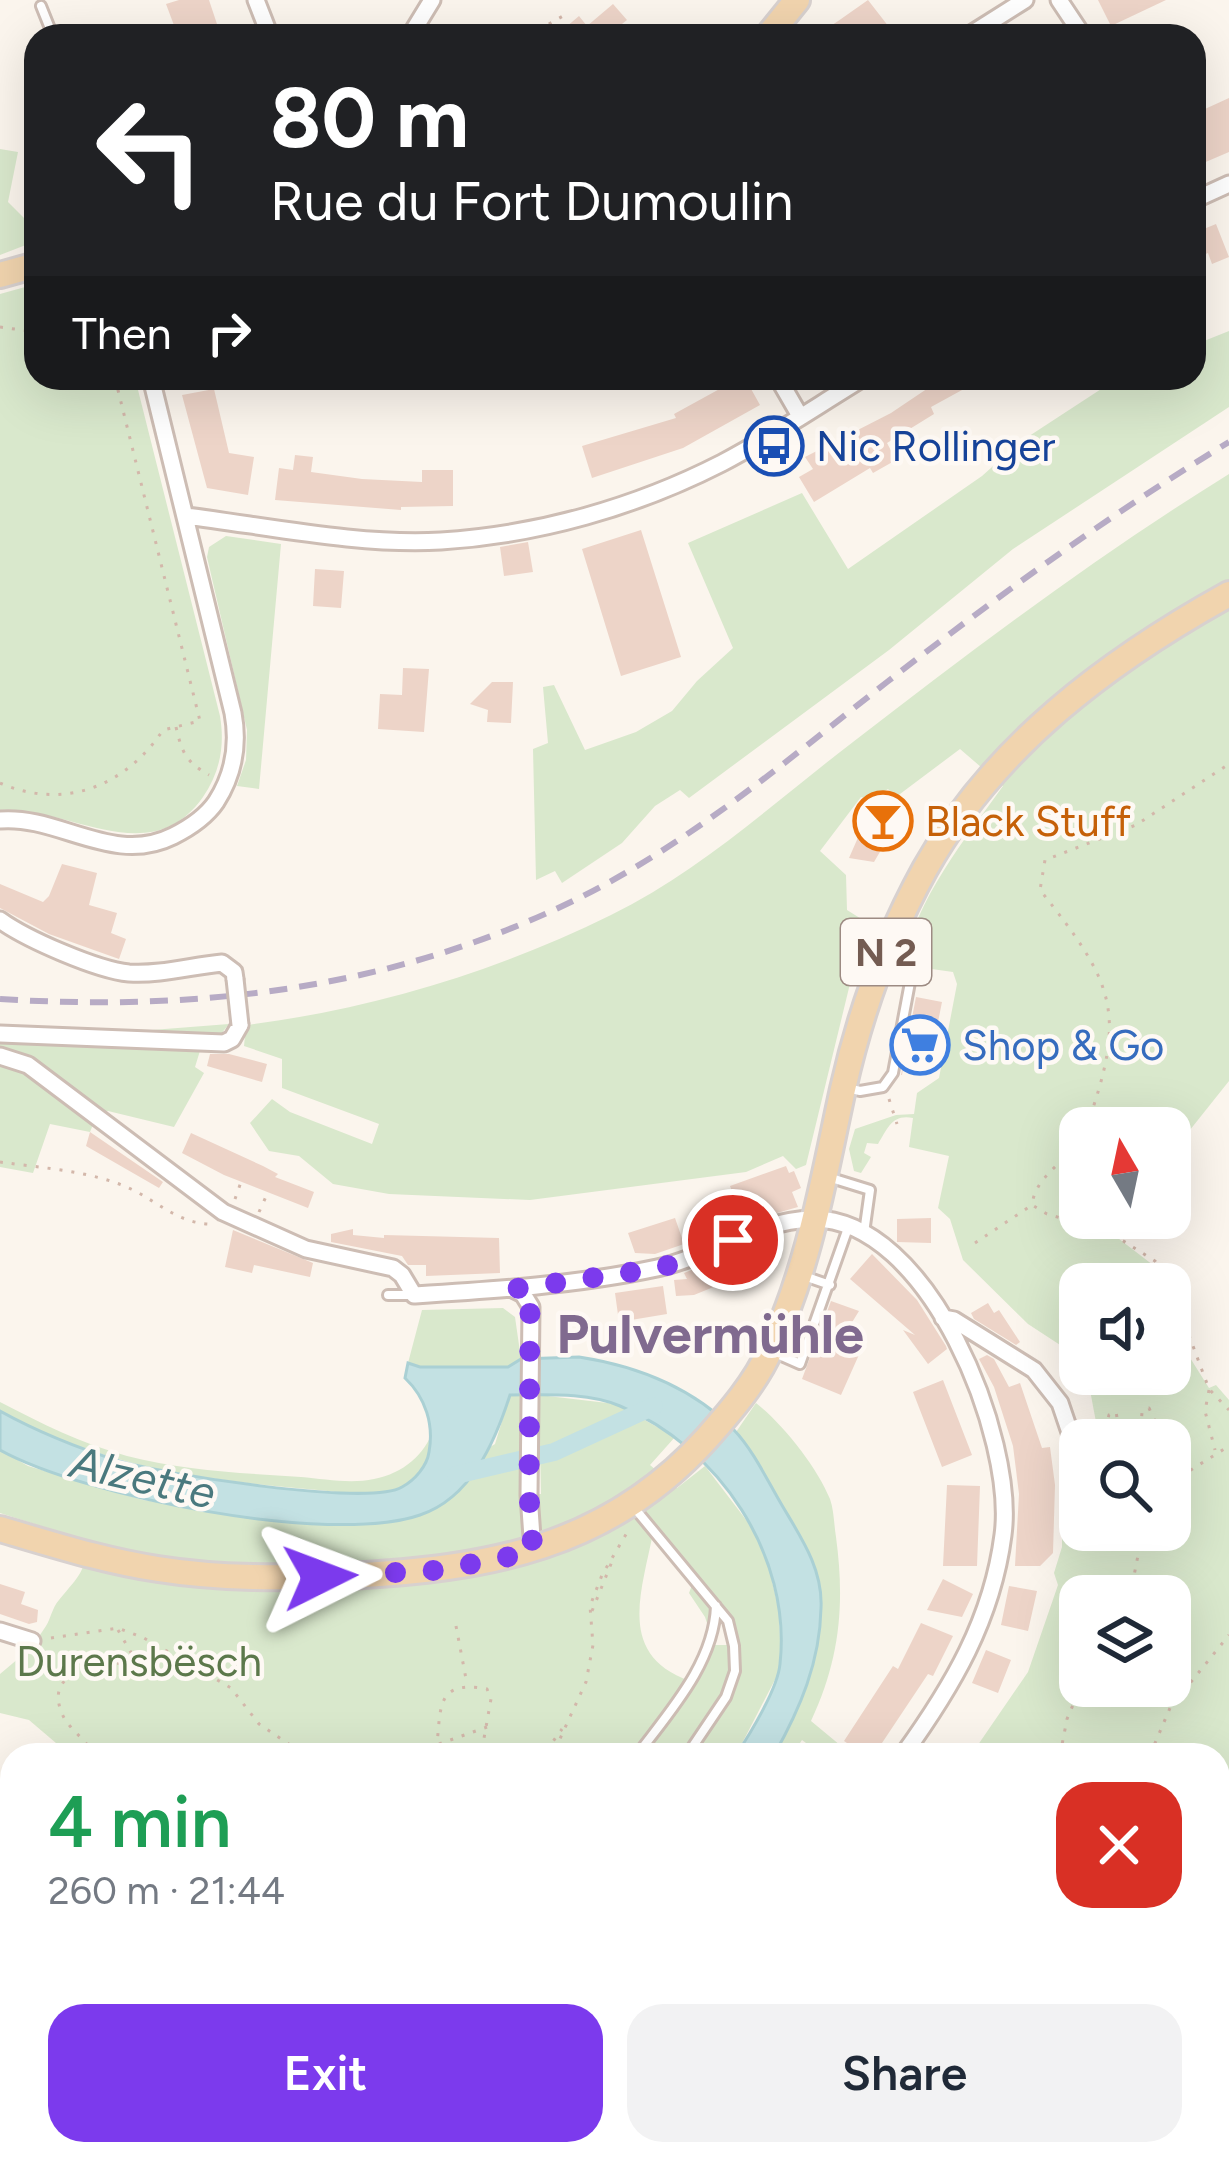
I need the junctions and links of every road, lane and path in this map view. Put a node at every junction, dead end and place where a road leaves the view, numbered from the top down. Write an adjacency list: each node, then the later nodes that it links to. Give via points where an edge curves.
1 (797, 0): 7 (main road)
2 (1025, 0): 8 (street)
3 (41, 6): 5 (lane)
4 (563, 16): 6 (path)
5 (48, 24)
6 (549, 24)
7 (778, 24)
8 (987, 24)
9 (118, 390): 16 (path, via 200,721)
10 (154, 390): 14 (street)
11 (785, 390): 13 (street)
12 (843, 390): 13 (street)
13 (800, 416): 14 (street, via 635,502 546,526 440,541)
14 (186, 516): 19 (street, via 236,730)
15 (1229, 594): 22 (main road, N 2, via 1099,675 1022,741 926,868)
16 (176, 726): 18 (path, via 101,786 43,796); 19 (path, via 189,763)
17 (1229, 764): 27 (path, via 1136,825 1045,860 1040,890 1088,950 1110,1014 1106,1073)
18 (0, 783)
19 (227, 784): 20 (street, via 190,827 137,846)
20 (0, 820)
21 (0, 920): 23 (street, bridge, via 125,973 229,966 240,1024 224,1043)
22 (879, 968): 25 (main road, N 2); 26 (lane, via 911,977)
23 (0, 1034)
24 (0, 1056): 34 (street, via 28,1065)
25 (844, 1087): 26 (lane); 31 (main road, N 2)
26 (884, 1087): 28 (path)
27 (1094, 1107)
28 (897, 1124)
29 (0, 1162): 34 (path, via 131,1189 199,1224)
30 (1059, 1162): 33 (path)
31 (825, 1176): 35 (main road, N 2); 36 (lane, via 870,1190)
32 (241, 1182): 34 (path)
33 (1032, 1205): 37 (path); 45 (path, via 1109,1232 1155,1261)
34 (228, 1209): 42 (street, via 306,1250 393,1268)
35 (814, 1219): 36 (street); 38 (main road, N 2); 40 (street, via 759,1230 661,1268)
36 (856, 1231): 39 (lane); 43 (street, via 891,1251)
37 (976, 1243)
38 (797, 1273): 39 (lane); 44 (main road, N 2)
39 (830, 1286): 44 (lane, via 800,1364)
40 (513, 1289): 42 (street); 53 (street, via 530,1314)
41 (388, 1295): 42 (lane)
42 (414, 1295)
43 (943, 1318): 47 (street, via 1034,1370); 75 (street, via 981,1392 999,1460 1004,1531 975,1640)
44 (770, 1351): 51 (main road, N 2, via 707,1438)
45 (1209, 1389): 46 (path); 49 (path, via 1204,1411)
46 (1229, 1410)
47 (1065, 1419)
48 (1229, 1446): 49 (path)
49 (1215, 1452): 50 (path)
50 (1191, 1469)
51 (631, 1504): 53 (main road, N 2); 54 (lane)
52 (0, 1529): 53 (main road, N 2, via 155,1569 283,1579 440,1570)
53 (533, 1552)
54 (716, 1606): 73 (lane, via 710,1645); 74 (lane, via 728,1621 735,1671)
55 (591, 1613): 55 (path, via 602,1575 618,1546 595,1608); 72 (path, via 586,1682)
56 (456, 1626): 64 (path)
57 (118, 1628): 59 (path); 62 (path); 63 (path)
58 (0, 1630): 61 (street)
59 (58, 1635)
60 (1229, 1635): 77 (path, via 1170,1708)
61 (32, 1641)
62 (183, 1660): 63 (path); 68 (path, via 231,1688 259,1724)
63 (138, 1665): 67 (path, via 95,1665 64,1678 58,1689 65,1721)
64 (467, 1685): 66 (path, via 487,1689); 69 (path, via 441,1701)
65 (1072, 1707): 76 (path)
66 (489, 1726): 70 (path); 71 (path)
67 (84, 1743)
68 (291, 1743)
69 (437, 1743)
70 (440, 1743)
71 (484, 1743)
72 (552, 1743)
73 (646, 1743)
74 (695, 1743)
75 (912, 1743)
76 (1062, 1743)
77 (1155, 1743)

